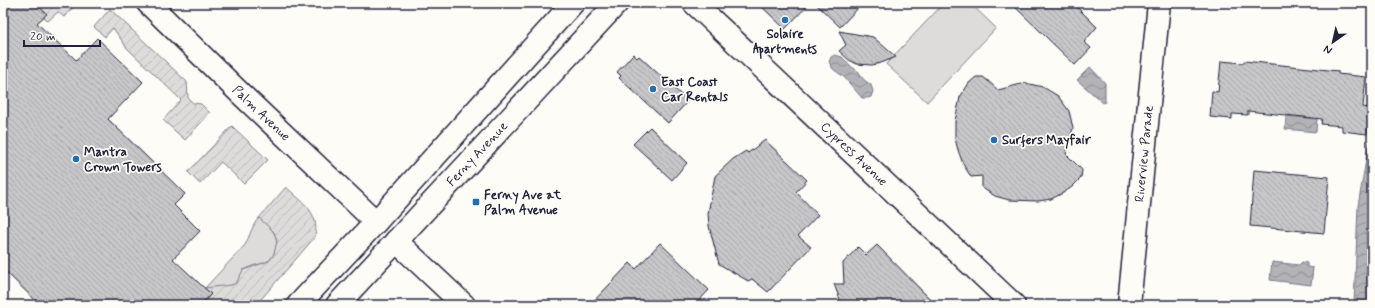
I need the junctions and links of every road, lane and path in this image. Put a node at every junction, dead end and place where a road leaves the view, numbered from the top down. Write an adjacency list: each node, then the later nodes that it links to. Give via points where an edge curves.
1 (148, 3): 6 (main road, Palm Avenue)
2 (573, 3): 6 (main road)
3 (617, 3): 7 (main road, Ferny Avenue)
4 (694, 3): 11 (main road, Cypress Avenue)
5 (1159, 3): 12 (main road, Riverview Parade)
6 (376, 222): 8 (main road)
7 (396, 241): 9 (main road, Ferny Avenue); 10 (main road)
8 (298, 305)
9 (337, 305)
10 (464, 305)
11 (1014, 305)
12 (1129, 305)

